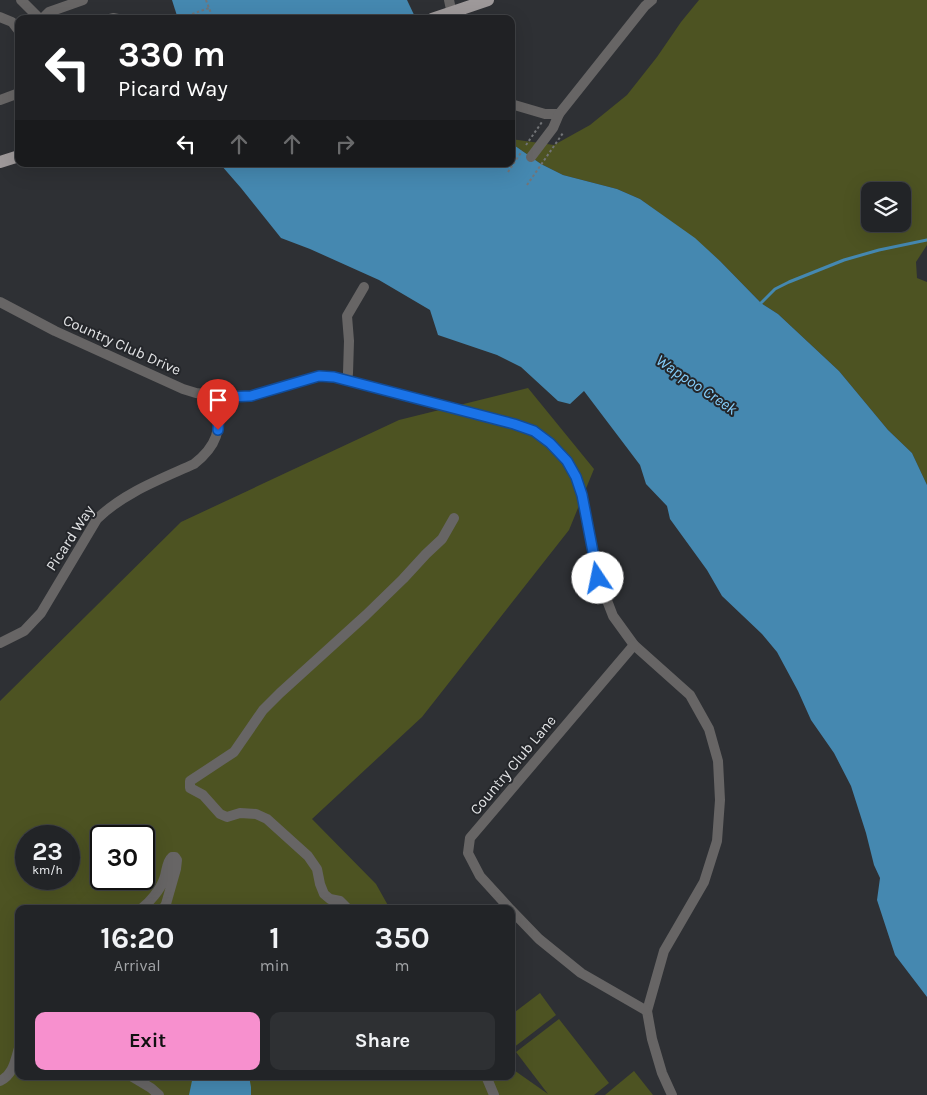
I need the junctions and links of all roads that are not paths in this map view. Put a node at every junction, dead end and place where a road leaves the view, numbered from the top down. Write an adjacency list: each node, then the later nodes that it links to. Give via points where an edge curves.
1 (21, 0): 6 (street)
2 (83, 0): 7 (street)
3 (449, 0): 9 (street)
4 (488, 0): 8 (main road, bridge)
5 (652, 0): 15 (street)
6 (37, 15)
7 (46, 15)
8 (444, 15)
9 (453, 15)
10 (0, 17): 11 (street)
11 (15, 26)
12 (15, 94): 13 (street)
13 (0, 100)
14 (515, 105): 15 (street, via 545,114)
15 (559, 114): 17 (street, via 554,128)
16 (15, 157): 18 (main road)
17 (531, 157)
18 (0, 162)
19 (364, 287): 21 (street, via 347,316)
20 (0, 302): 22 (street, Country Club Drive, via 55,331 183,389)
21 (347, 380): 22 (street, Country Club Drive, via 319,376 251,396); 25 (street, Country Club Drive, via 514,424 534,431 550,443 567,461 576,477 598,578 613,616)
22 (220, 396): 24 (street, Picard Way, via 218,430 204,456 107,509 41,613 24,630)
23 (454, 518): 28 (street, via 442,539 403,579 263,710 234,752 190,781 190,788 203,795 220,814 227,817 240,813 256,814 267,819 308,856 317,869 324,894)
24 (0, 643)
25 (634, 645): 29 (street, Country Club Lane, via 470,838 468,853 480,876); 31 (street, Country Club Drive, via 690,695 709,729 718,761 720,800 717,841 704,882 664,951)
26 (146, 905): 27 (street, via 164,881 168,860 175,857 176,869)
27 (165, 905)
28 (344, 905)
29 (507, 905)
30 (515, 913): 31 (street, Country Club Lane, via 539,939 581,973)
31 (647, 1011): 38 (street, Country Club Drive, via 662,1073)
32 (15, 1063): 35 (street, via 6,1078)
33 (138, 1080): 36 (street)
34 (488, 1080): 37 (street)
35 (0, 1081)
36 (159, 1095)
37 (494, 1095)
38 (672, 1095)

